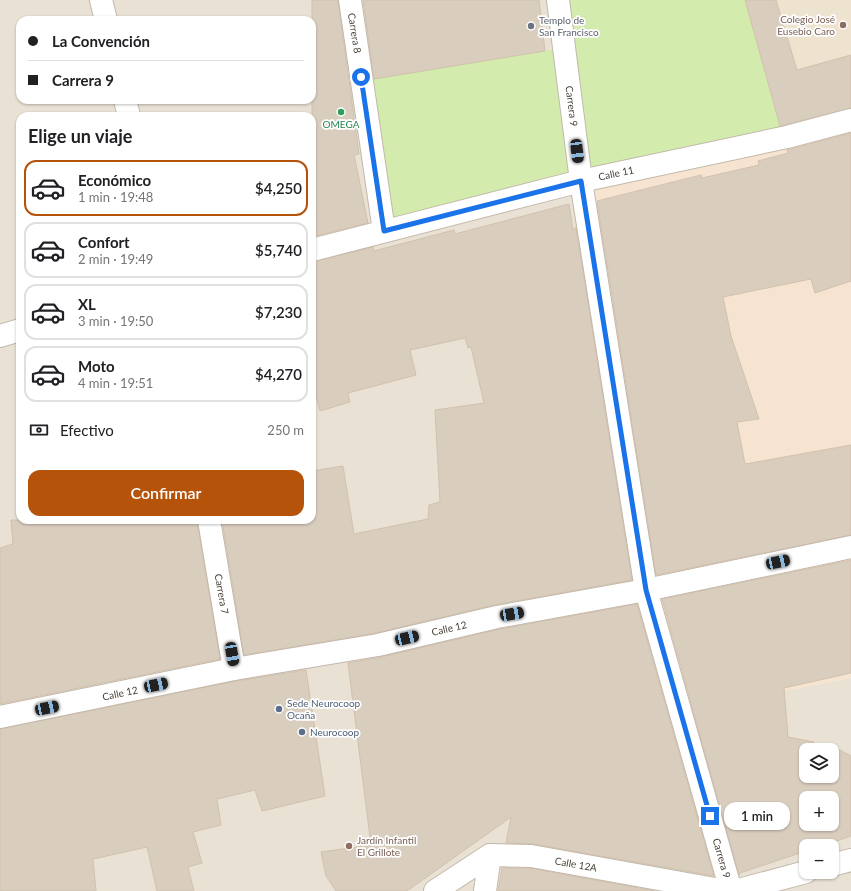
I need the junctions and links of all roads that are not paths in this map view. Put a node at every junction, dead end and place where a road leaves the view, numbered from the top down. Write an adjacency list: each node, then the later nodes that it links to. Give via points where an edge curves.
1 (101, 0): 4 (street)
2 (350, 0): 7 (street, Carrera 8)
3 (558, 0): 6 (street, Carrera 9)
4 (105, 16)
5 (851, 120): 6 (street, Calle 11, via 787,137)
6 (581, 181): 7 (street, Calle 11); 13 (street, Carrera 9)
7 (384, 231): 8 (street, Calle 11)
8 (316, 249)
9 (16, 331): 10 (street)
10 (0, 336)
11 (210, 524): 14 (street, Carrera 7)
12 (851, 547): 13 (street, Calle 12)
13 (646, 590): 14 (street, Calle 12, via 497,617 378,645); 23 (street, Carrera 9)
14 (234, 669): 15 (street, Calle 12)
15 (0, 717)
16 (490, 855): 20 (street); 21 (street); 22 (street, Calle 12A, via 531,856)
17 (851, 860): 18 (street)
18 (839, 863)
19 (799, 874): 24 (street)
20 (435, 891)
21 (485, 891)
22 (726, 891)
23 (731, 891)
24 (735, 891)

